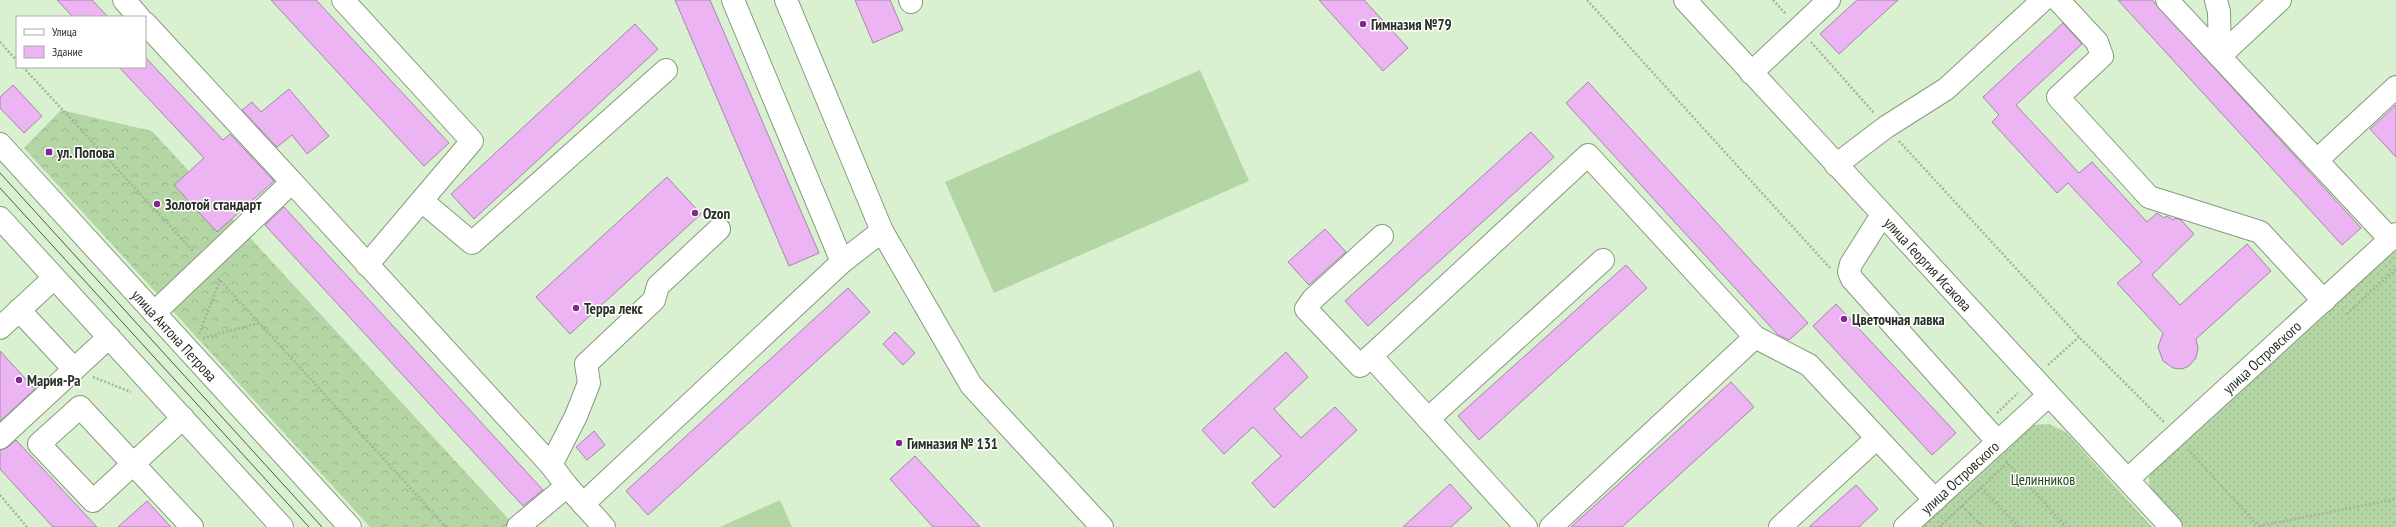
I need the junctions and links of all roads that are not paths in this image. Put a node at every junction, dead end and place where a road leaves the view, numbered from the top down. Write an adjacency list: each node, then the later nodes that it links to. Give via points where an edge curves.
1 (124, 0): 12 (street)
2 (343, 0): 22 (street, via 472,141)
3 (733, 0): 30 (street)
4 (786, 0): 26 (street)
5 (1685, 0): 16 (street, улица Георгия Исакова)
6 (1829, 0): 16 (street)
7 (2043, 0): 20 (street, via 1946,89 1886,127)
8 (2058, 0): 33 (street, via 2096,42 2102,56 2058,97 2149,197 2260,232)
9 (2167, 0): 14 (street)
10 (2216, 0): 14 (street, via 2219,12)
11 (2280, 0): 14 (street)
12 (138, 16)
13 (146, 24): 21 (street)
14 (2220, 56): 19 (street)
15 (666, 70): 22 (street, via 472,243)
16 (1751, 73): 20 (street, улица Георгия Исакова)
17 (2396, 87): 19 (street)
18 (0, 144): 34 (street, улица Антона Петрова)
19 (2317, 160): 28 (street)
20 (1836, 165): 23 (street, улица Георгия Исакова)
21 (292, 182): 31 (street); 34 (street, via 213,272)
22 (422, 201): 31 (street)
23 (1882, 215): 40 (street, улица Георгия Исакова); 45 (street, via 1851,264 1849,272 1852,280)
24 (0, 218): 32 (street)
25 (719, 229): 46 (street, via 658,286 654,300 586,364 590,383)
26 (882, 231): 30 (street); 56 (street, via 971,385 1049,477)
27 (1382, 236): 38 (street, via 1313,299 1306,309 1360,366)
28 (2393, 237): 33 (street, улица Островского)
29 (1603, 260): 42 (street)
30 (842, 262): 50 (street)
31 (367, 265): 46 (street)
32 (54, 278): 35 (street); 36 (street)
33 (2324, 301): 47 (street, улица Островского)
34 (154, 313): 53 (street, улица Антона Петрова)
35 (8, 315): 39 (street)
36 (109, 337): 39 (street); 41 (street)
37 (1755, 337): 38 (street, via 1588,155); 44 (street, via 1809,365); 58 (street)
38 (1371, 356): 42 (street)
39 (74, 370): 43 (street)
40 (2049, 395): 45 (street, улица Островского); 47 (street, улица Георгия Исакова)
41 (183, 418): 51 (street, via 133,464); 52 (street)
42 (1428, 419): 57 (street)
43 (0, 438)
44 (1877, 438): 49 (street); 59 (street)
45 (1995, 444): 49 (street, улица Островского)
46 (551, 465): 48 (street)
47 (2128, 479): 61 (street, улица Георгия Исакова)
48 (567, 486): 50 (street); 54 (street)
49 (1935, 500): 60 (street, улица Островского)
50 (583, 504): 55 (street)
51 (192, 527)
52 (282, 527)
53 (350, 527)
54 (518, 527)
55 (604, 527)
56 (1102, 527)
57 (1526, 527)
58 (1551, 527)
59 (1780, 527)
60 (1905, 527)
61 (2171, 527)

